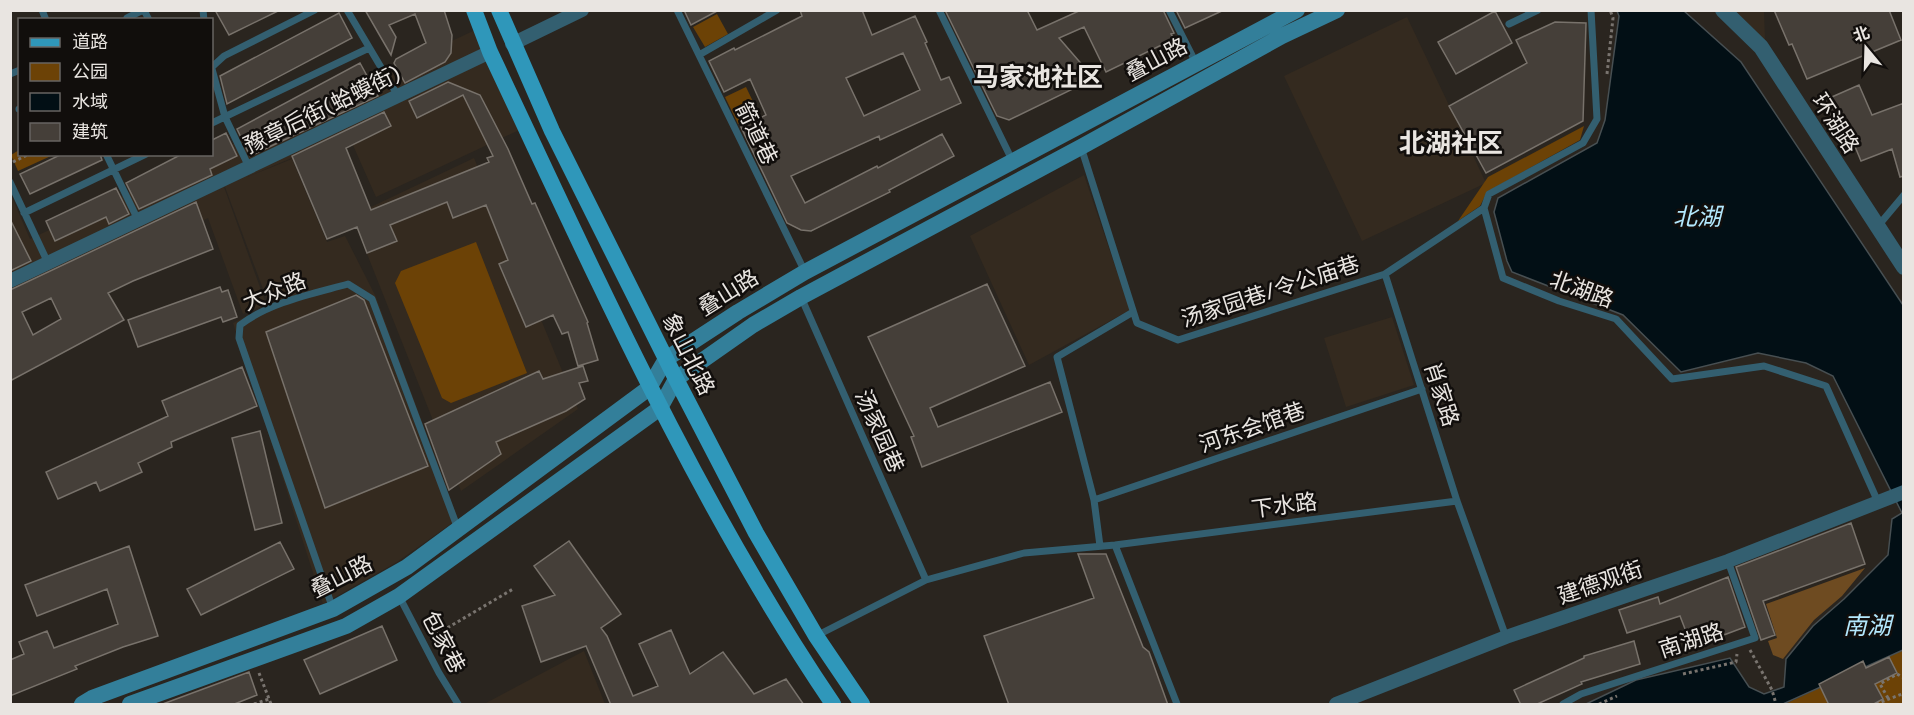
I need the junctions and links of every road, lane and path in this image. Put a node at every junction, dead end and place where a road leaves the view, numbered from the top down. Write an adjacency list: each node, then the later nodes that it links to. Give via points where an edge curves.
1 (144, 10): 17 (lane)
2 (315, 10): 24 (lane, via 224,56)
3 (347, 10): 20 (lane)
4 (474, 10): 21 (main road)
5 (499, 10): 19 (main road, 象山北路)
6 (582, 10): 19 (street)
7 (678, 10): 22 (lane, 箭道巷)
8 (777, 10): 22 (lane)
9 (939, 10): 35 (lane)
10 (1169, 10): 23 (lane)
11 (1297, 10): 23 (main road, 叠山路)
12 (1337, 10): 30 (main road, 叠山路, via 1282,36)
13 (1538, 10): 18 (lane)
14 (1591, 10): 40 (lane, via 1597,119 1583,143 1489,194)
15 (1610, 10): 26 (path, via 1613,18)
16 (1723, 10): 43 (street, 环湖路, via 1761,47)
17 (124, 18)
18 (1509, 24)
19 (512, 44): 51 (main road, 象山北路)
20 (369, 48): 27 (lane); 28 (lane)
21 (490, 52): 27 (street, 豫章后街(蛤蟆街)); 53 (main road)
22 (699, 55): 46 (lane, 箭道巷)
23 (1196, 63): 35 (main road, 叠山路)
24 (213, 67)
25 (213, 72): 28 (lane)
26 (1607, 75)
27 (398, 96): 36 (street, 豫章后街(蛤蟆街))
28 (225, 117): 29 (lane); 36 (lane)
29 (213, 123)
30 (1081, 147): 49 (main road, 叠山路); 50 (lane)
31 (25, 156): 34 (path)
32 (107, 156): 37 (lane)
33 (142, 156): 37 (lane)
34 (13, 162)
35 (1013, 162): 46 (main road, 叠山路)
36 (249, 167): 42 (street, 豫章后街(蛤蟆街))
37 (114, 170): 41 (lane); 42 (lane)
38 (10, 182): 41 (lane)
39 (1904, 195): 43 (lane)
40 (1484, 208): 47 (lane); 59 (lane, 北湖路, via 1503,278 1616,319 1672,379 1764,366 1826,386)
41 (24, 213): 44 (lane)
42 (138, 220): 44 (street, 豫章后街(蛤蟆街))
43 (1877, 228): 45 (street, 环湖路)
44 (48, 263): 48 (street, 豫章后街(蛤蟆街))
45 (1904, 267)
46 (804, 272): 51 (main road, 叠山路)
47 (1386, 274): 50 (lane, 汤家园巷/令公庙巷, via 1178,340 1137,323); 54 (lane, 肖家路)
48 (10, 281)
49 (801, 297): 52 (main road, 叠山路); 64 (lane, 汤家园巷)
50 (1133, 312): 57 (lane, via 1057,357)
51 (666, 359): 52 (main road, 象山北路); 53 (main road, 叠山路)
52 (676, 379): 55 (main road, 叠山路); 68 (main road, 象山北路, via 756,533)
53 (649, 388): 55 (main road); 60 (main road, 叠山路)
54 (1422, 389): 57 (lane, 河东会馆巷); 58 (lane, 肖家路)
55 (660, 408): 66 (main road, 叠山路); 83 (main road, via 733,544)
56 (1904, 492): 59 (street, 建德观街)
57 (1094, 500): 62 (lane)
58 (1457, 501): 61 (lane, 下水路); 69 (lane, 肖家路)
59 (1878, 502): 63 (street, 建德观街)
60 (458, 530): 67 (main road, 叠山路, via 406,567); 67 (lane, 大众路, via 372,299 348,284 252,315 240,324 239,338)
61 (1115, 545): 62 (lane, 下水路); 85 (lane)
62 (1101, 546): 64 (lane, 下水路, via 1024,553)
63 (1728, 561): 69 (street, 建德观街); 71 (lane, 南湖路, via 1755,638)
64 (926, 580): 68 (lane, 下水路)
65 (513, 589): 70 (path)
66 (399, 596): 70 (lane, 包家巷); 72 (main road, 叠山路, via 346,626)
67 (333, 609): 78 (main road, 叠山路)
68 (816, 636): 84 (main road, 象山北路)
69 (1506, 636): 76 (street, 建德观街)
70 (423, 643): 82 (lane, 包家巷)
71 (1738, 643): 87 (lane, 南湖路, via 1581,694); 88 (path, via 1751,651)
72 (254, 659): 75 (path); 79 (main road, 叠山路)
73 (1904, 678): 77 (path, via 1897,674 1880,684)
74 (1904, 698): 77 (path, via 1902,694)
75 (269, 699): 80 (path); 81 (path)
76 (1351, 701): 86 (street, 建德观街)
77 (1886, 701): 89 (path)
78 (82, 705)
79 (130, 705)
80 (254, 705)
81 (271, 705)
82 (458, 705)
83 (833, 705)
84 (861, 705)
85 (1177, 705)
86 (1336, 705)
87 (1563, 705)
88 (1776, 705)
89 (1876, 705)

